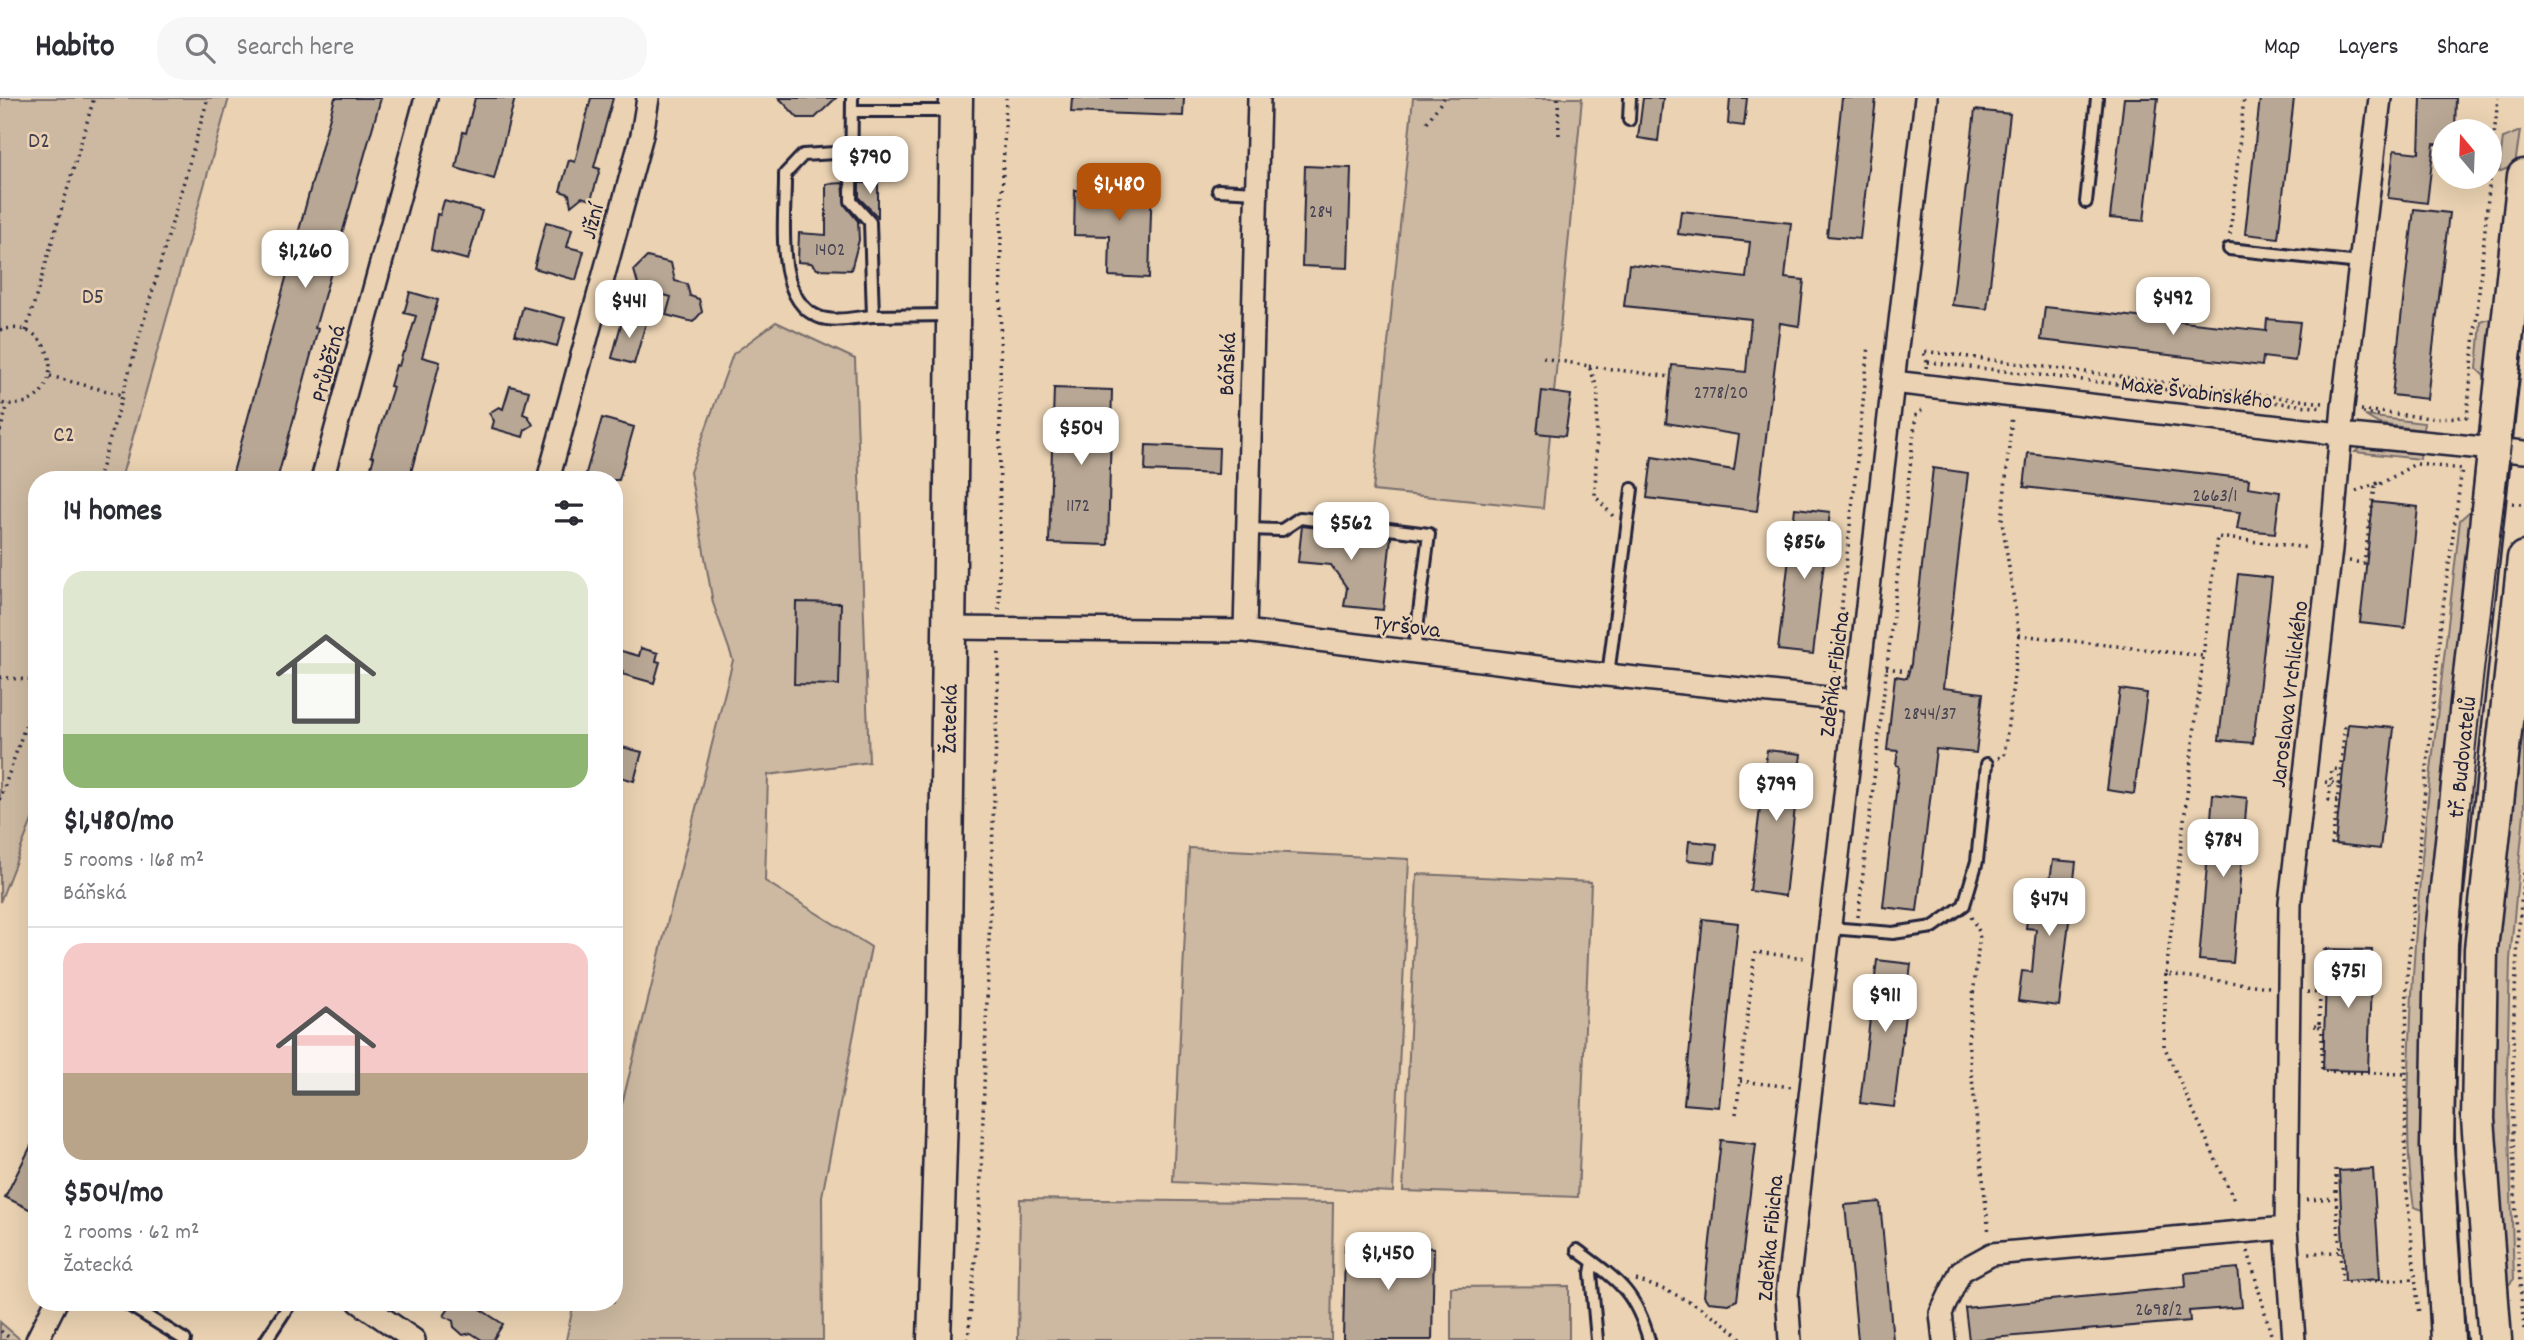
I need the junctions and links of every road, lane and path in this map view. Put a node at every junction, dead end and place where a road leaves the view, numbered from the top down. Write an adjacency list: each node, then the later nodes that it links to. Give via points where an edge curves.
1 (88, 98): 16 (path)
2 (208, 98): 43 (path)
3 (426, 98): 57 (street, Průběžná)
4 (648, 98): 58 (street, Jižní, via 642,135)
5 (852, 98): 18 (lane)
6 (1006, 98): 68 (path)
7 (1259, 98): 27 (street, Báňská)
8 (1444, 98): 21 (path)
9 (1558, 98): 22 (path)
10 (1630, 98): 20 (lane)
11 (1926, 98): 41 (street, Zdeňka Fibicha)
12 (2097, 98): 28 (lane)
13 (2244, 98): 29 (path)
14 (2380, 98): 30 (street, Jaroslava Vrchlického)
15 (2498, 98): 19 (path)
16 (94, 99): 34 (path)
17 (956, 105): 18 (lane); 31 (street, Žatecká)
18 (852, 111): 23 (lane)
19 (2496, 119)
20 (1629, 120)
21 (1427, 122)
22 (1559, 136)
23 (851, 152): 32 (lane, via 850,201 870,222); 32 (lane, via 803,155 785,174 786,278 795,299 818,317)
24 (2524, 176): 46 (street, tř. Budovatelů)
25 (2489, 189): 48 (path, via 2467,417 2431,418)
26 (1218, 190): 27 (lane)
27 (1257, 191): 63 (street, Báňská)
28 (2087, 202)
29 (2229, 249): 30 (lane)
30 (2360, 263): 48 (street, Jaroslava Vrchlického)
31 (953, 315): 32 (lane); 67 (street, Žatecká)
32 (873, 316)
33 (0, 330): 34 (path)
34 (26, 331): 39 (path, via 46,348)
35 (1869, 345): 76 (path)
36 (1543, 358): 38 (path)
37 (1927, 362): 42 (path); 48 (path); 48 (path, via 1923,351)
38 (1589, 366): 40 (path); 62 (path, via 1598,390 1595,496)
39 (50, 376): 43 (path); 47 (path, via 34,398)
40 (1671, 377)
41 (1893, 382): 42 (street, Maxe Švabinského); 77 (street, Zdeňka Fibicha)
42 (1925, 386): 44 (street, Maxe Švabinského); 91 (path, via 1925,408 1916,415)
43 (122, 395): 56 (path)
44 (2014, 396): 52 (street, Maxe Švabinského); 70 (path, via 2002,520)
45 (0, 403): 47 (path)
46 (2498, 403): 49 (path, via 2481,401 2471,423); 53 (street, tř. Budovatelů)
47 (8, 404): 51 (path)
48 (2340, 407): 50 (path); 52 (street, Jaroslava Vrchlického)
49 (2460, 424)
50 (2448, 425)
51 (0, 431)
52 (2340, 434): 53 (street, Maxe Švabinského); 95 (street, Jaroslava Vrchlického, via 2290,903)
53 (2509, 450): 137 (street, tř. Budovatelů, via 2441,943 2437,1147)
54 (2403, 463): 55 (path)
55 (2415, 464): 59 (path); 99 (path, via 2462,469 2441,622 2410,933)
56 (101, 471)
57 (330, 471)
58 (550, 471)
59 (2378, 483): 61 (path); 66 (path, via 2364,563)
60 (1632, 489): 62 (lane)
61 (2350, 495)
62 (1627, 525): 73 (lane)
63 (1248, 529): 69 (street, Báňská); 71 (lane, via 1282,530 1300,518 1429,534)
64 (2309, 548): 72 (path, via 2217,537)
65 (2524, 558): 138 (street, tř. Budovatelů, via 2481,949 2478,1119)
66 (2337, 559)
67 (949, 628): 68 (street, Tyršova); 128 (street, Žatecká)
68 (999, 629): 69 (street, Tyršova); 129 (path, via 979,1204)
69 (1245, 631): 71 (street, Tyršova)
70 (2019, 635): 72 (path); 80 (path, via 2004,756)
71 (1414, 652): 73 (street, Tyršova)
72 (2203, 656): 94 (path)
73 (1608, 675): 76 (street, Tyršova)
74 (0, 677): 75 (path)
75 (28, 680)
76 (1832, 698): 77 (street, Tyršova)
77 (1856, 701): 90 (street, Zdeňka Fibicha)
78 (28, 718): 85 (path)
79 (2345, 724): 81 (path)
80 (1987, 764): 89 (lane, via 1977,861)
81 (2341, 770): 83 (path, via 2332,769); 84 (path)
82 (2321, 782): 83 (path)
83 (2330, 783): 84 (path); 86 (path, via 2329,800)
84 (2339, 784): 86 (path)
85 (0, 800)
86 (2337, 800): 87 (path)
87 (2332, 845)
88 (2524, 873): 121 (path, via 2514,1002 2513,1125)
89 (1964, 905): 91 (lane, via 1933,927 1893,933); 112 (path, via 1980,933 1968,1041)
90 (1830, 928): 91 (lane); 93 (street, Zdeňka Fibicha)
91 (1856, 930)
92 (2325, 948): 96 (path)
93 (1826, 960): 100 (path, via 1755,952); 101 (street, Zdeňka Fibicha)
94 (2166, 974): 95 (path); 105 (path, via 2164,1046)
95 (2292, 990): 96 (path); 107 (street, Jaroslava Vrchlického)
96 (2320, 993): 98 (path)
97 (2307, 1026): 98 (path)
98 (2319, 1026): 99 (path, via 2322,1071)
99 (2404, 1074): 115 (path, via 2404,1173)
100 (1740, 1081): 101 (path); 102 (path)
101 (1811, 1089): 133 (street, Zdeňka Fibicha, via 1787,1295)
102 (1736, 1114)
103 (2336, 1170): 104 (path)
104 (2336, 1198): 106 (path); 110 (path)
105 (2234, 1200)
106 (2298, 1200)
107 (2286, 1228): 112 (street); 136 (street, Jaroslava Vrchlického)
108 (2245, 1240): 135 (path)
109 (1577, 1250): 113 (lane)
110 (2340, 1252): 111 (path); 115 (path, via 2342,1282)
111 (2300, 1253)
112 (1992, 1254): 134 (street, via 1961,1271 1941,1313)
113 (1593, 1262): 114 (lane); 130 (lane)
114 (1613, 1278): 131 (lane, via 1629,1291); 132 (path, via 1638,1280 1684,1298 1724,1322)
115 (2415, 1279): 120 (path)
116 (52, 1311): 124 (street)
117 (138, 1311): 125 (lane)
118 (285, 1311): 126 (lane)
119 (372, 1311): 127 (street)
120 (2419, 1316)
121 (2524, 1329)
122 (0, 1331): 123 (path)
123 (12, 1340)
124 (37, 1340)
125 (185, 1340)
126 (266, 1340)
127 (414, 1340)
128 (934, 1340)
129 (968, 1340)
130 (1597, 1340)
131 (1649, 1340)
132 (1743, 1340)
133 (1790, 1340)
134 (1944, 1340)
135 (2273, 1340)
136 (2294, 1340)
137 (2448, 1340)
138 (2495, 1340)

